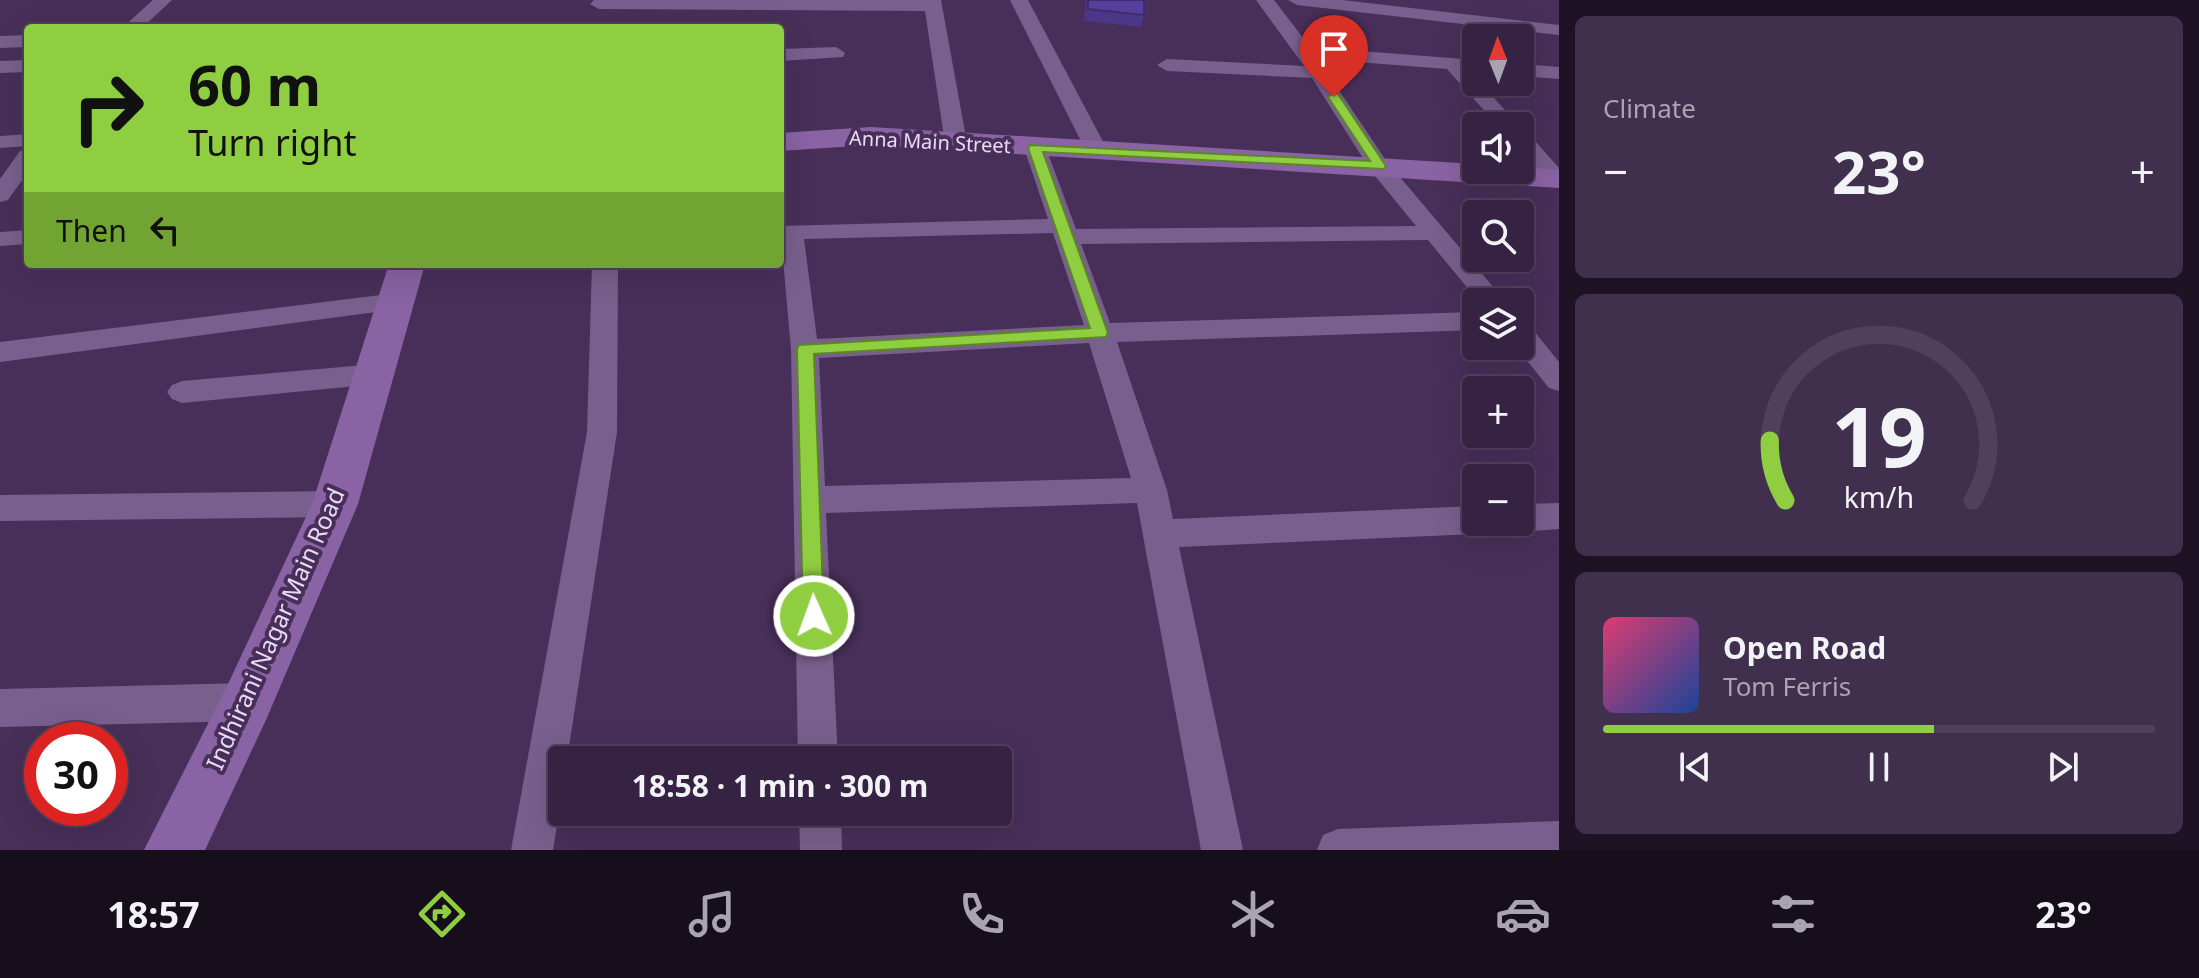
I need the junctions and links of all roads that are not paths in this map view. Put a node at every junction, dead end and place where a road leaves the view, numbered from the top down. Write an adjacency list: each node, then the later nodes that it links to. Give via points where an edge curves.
1 (163, 0): 7 (street)
2 (1019, 0): 29 (street)
3 (1265, 0): 12 (street)
4 (1297, 0): 9 (street)
5 (599, 2): 6 (street); 8 (street)
6 (932, 3): 27 (street)
7 (136, 24)
8 (596, 24)
9 (1559, 30)
10 (24, 41): 11 (street)
11 (0, 42)
12 (1304, 52): 15 (street); 21 (street)
13 (836, 53): 14 (street)
14 (784, 55)
15 (1453, 64): 17 (street); 23 (street)
16 (1167, 65): 21 (street)
17 (1462, 65)
18 (24, 66): 19 (street)
19 (0, 67)
20 (1534, 71): 22 (street)
21 (1318, 73): 32 (street)
22 (1559, 73)
23 (1496, 112)
24 (24, 140): 25 (street)
25 (0, 142)
26 (784, 142): 27 (street, Anna Main Street, via 871,136)
27 (956, 143): 28 (street, Anna Main Street)
28 (1035, 148): 29 (street, Anna Main Street); 35 (street)
29 (1097, 151): 32 (street, Anna Main Street)
30 (1534, 153): 33 (street)
31 (24, 162): 34 (street)
32 (1379, 166): 33 (street, Anna Main Street); 37 (street)
33 (1558, 179)
34 (0, 195)
35 (1062, 231): 36 (street); 37 (street); 44 (street)
36 (786, 232): 45 (street)
37 (1433, 233): 42 (street)
38 (24, 237): 39 (street)
39 (0, 239)
40 (605, 268): 65 (street, via 602,432)
41 (402, 283): 47 (street); 48 (street, Indhirani Nagar Main Road)
42 (1481, 288)
43 (1462, 321): 44 (street)
44 (1100, 333): 45 (street); 51 (street)
45 (805, 349): 52 (street)
46 (1534, 350): 49 (street)
47 (0, 352)
48 (376, 374): 50 (street); 53 (street, Indhirani Nagar Main Road)
49 (1559, 381)
50 (182, 392)
51 (1151, 490): 52 (street); 58 (street)
52 (810, 500): 61 (street)
53 (335, 504): 54 (street); 59 (street, Indhirani Nagar Main Road)
54 (0, 508)
55 (1559, 516): 56 (street)
56 (1534, 517)
57 (1462, 521): 58 (street)
58 (1160, 534): 67 (street)
59 (247, 702): 60 (street); 64 (street, Indhirani Nagar Main Road)
60 (0, 708)
61 (818, 746)
62 (820, 826): 66 (street)
63 (1559, 842): 68 (street)
64 (174, 850)
65 (532, 850)
66 (821, 850)
67 (1222, 850)
68 (1338, 850)

